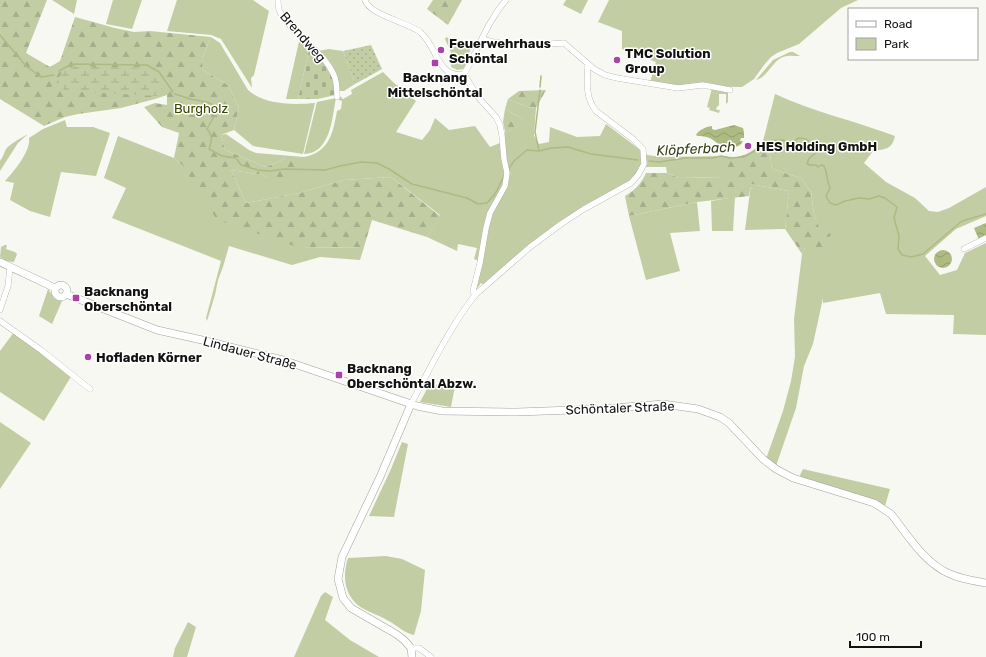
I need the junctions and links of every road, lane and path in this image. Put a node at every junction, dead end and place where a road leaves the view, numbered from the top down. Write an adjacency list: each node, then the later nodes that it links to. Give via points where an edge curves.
1 (278, 0): 8 (street, Brendweg, via 279,11 321,56 335,78)
2 (365, 0): 6 (street, via 373,9 419,31 427,38 442,67 460,75)
3 (506, 0): 4 (street)
4 (482, 39): 5 (street, via 524,46 564,43); 6 (street)
5 (588, 64): 7 (street, via 605,75 617,78 678,88 703,85); 13 (street, via 589,101 596,111 643,149 644,164 631,183 584,209 542,237)
6 (464, 74): 13 (street, via 477,96 500,125 507,173 505,186 490,212 472,291)
7 (730, 90)
8 (337, 97)
9 (986, 238): 10 (street)
10 (964, 249)
11 (0, 262): 12 (street, Lindauer Straße)
12 (10, 268): 14 (street, via 8,286); 17 (street, Lindauer Straße, via 55,288 59,285 64,286 66,294 157,330 283,360)
13 (475, 296): 17 (street)
14 (0, 310)
15 (0, 321): 16 (street)
16 (90, 389)
17 (411, 404): 18 (street, Schöntaler Straße, via 450,412 570,410 663,404 698,408 728,423 763,460 776,469 793,478 884,508 929,560 942,570 958,577); 19 (street, via 342,557 338,579 343,598 351,608 396,634)
18 (986, 583)
19 (411, 648): 20 (street); 21 (street, via 419,648)
20 (412, 657)
21 (431, 657)

